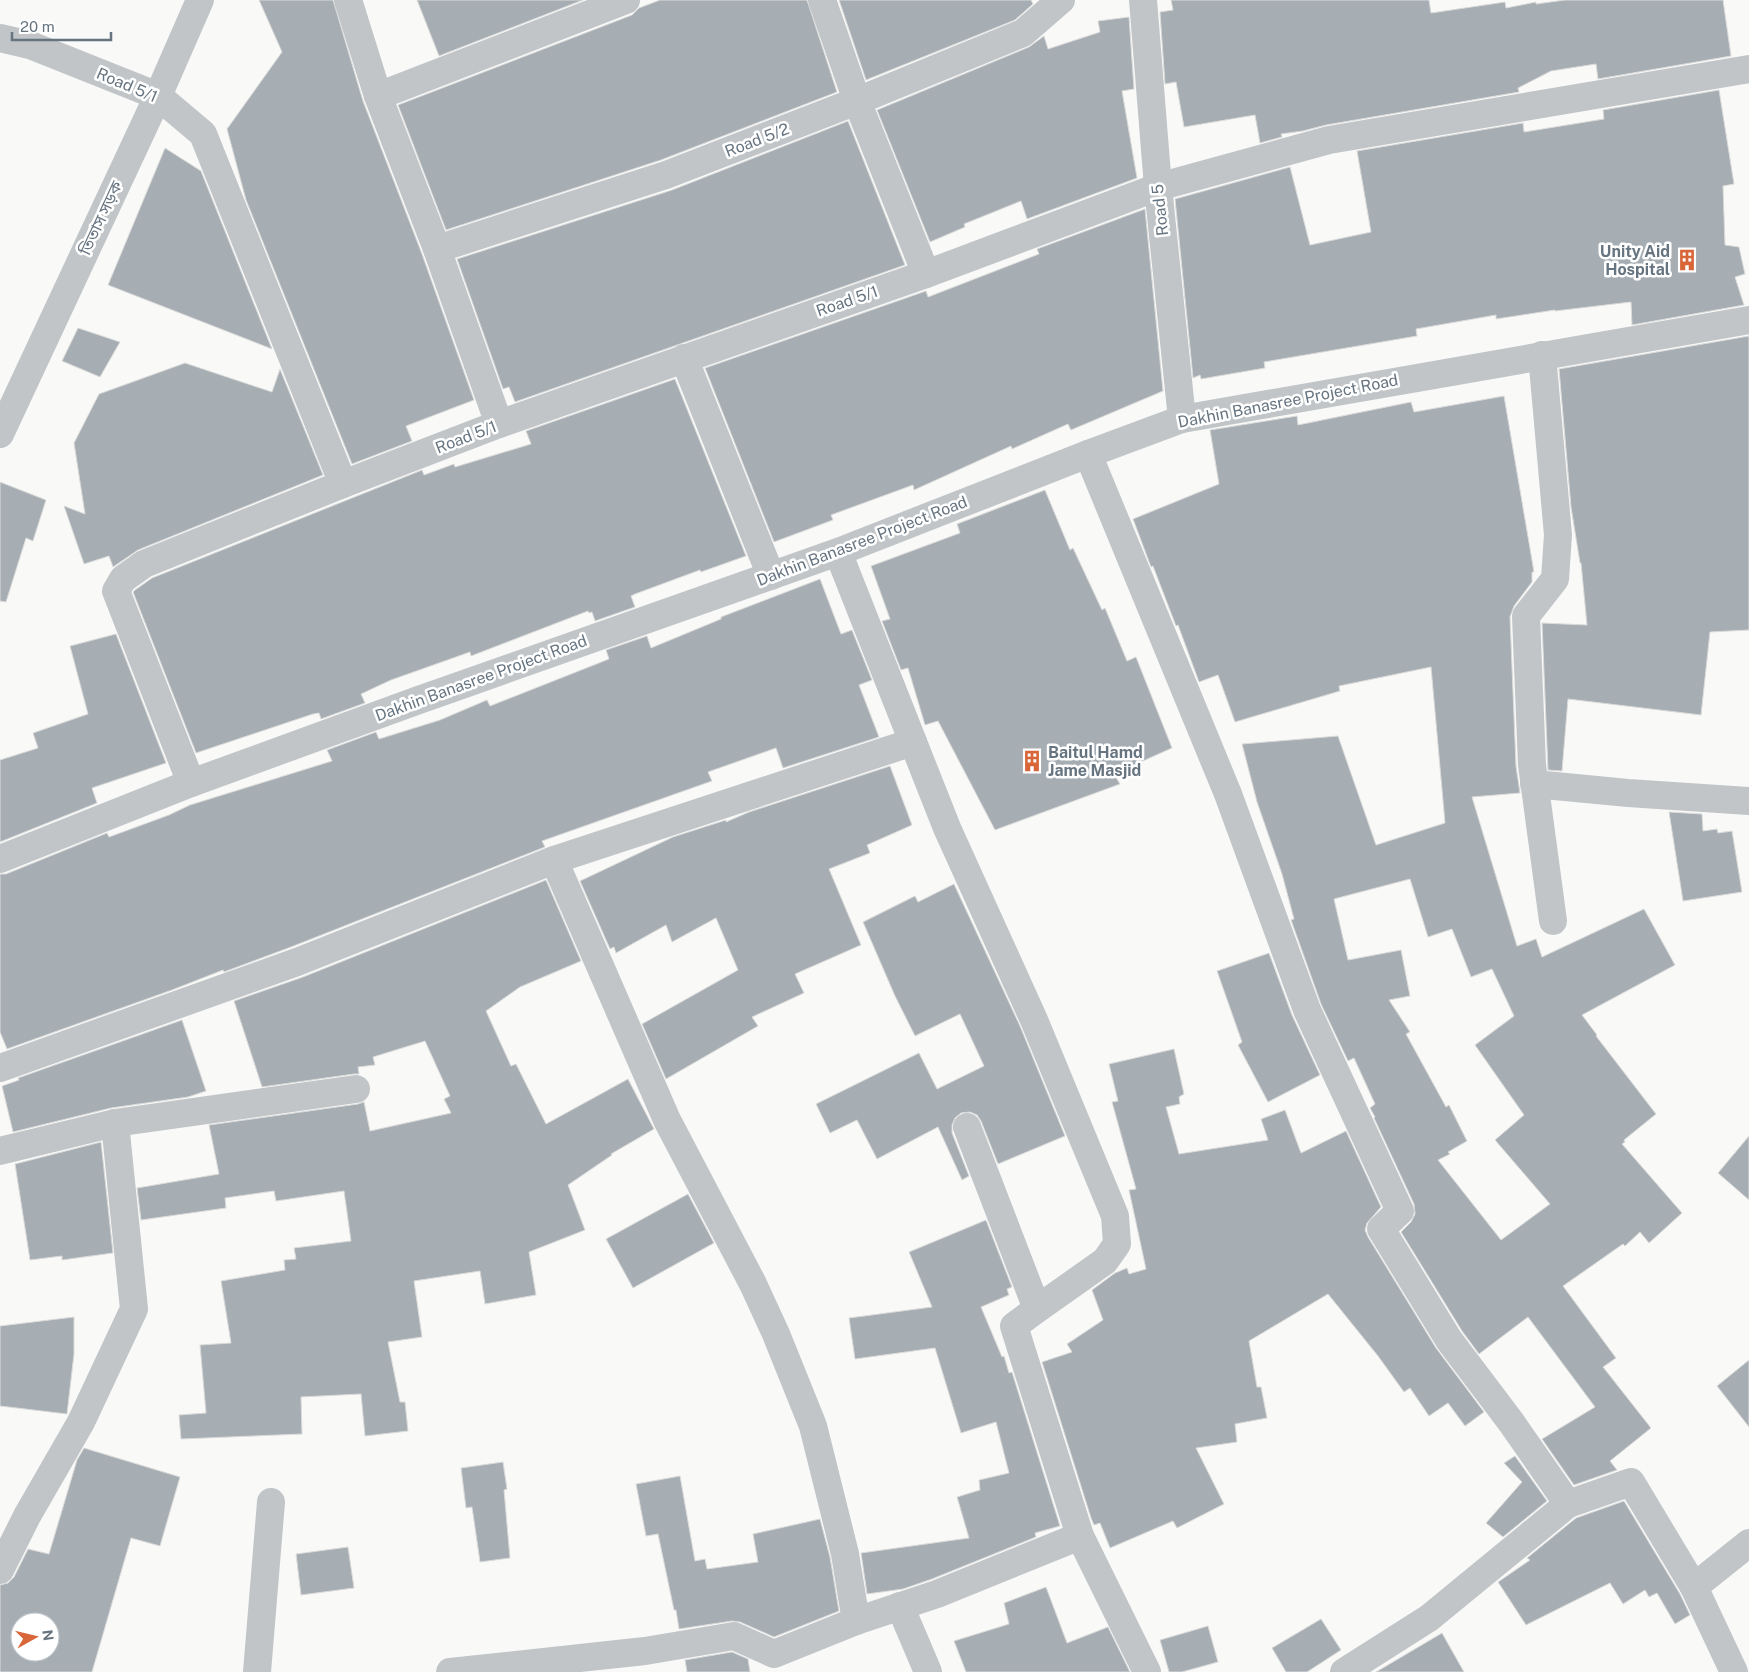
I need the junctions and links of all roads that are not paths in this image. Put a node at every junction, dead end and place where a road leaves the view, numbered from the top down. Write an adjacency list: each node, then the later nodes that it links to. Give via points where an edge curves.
1 (200, 0): 9 (street, তিতাস সড়ক)
2 (348, 0): 10 (street)
3 (626, 0): 10 (street)
4 (822, 0): 11 (street)
5 (1062, 0): 11 (street, Road 5/2, via 1023,32)
6 (1143, 0): 12 (street, Road 5)
7 (0, 38): 9 (street, Road 5/1, via 38,48)
8 (1749, 69): 12 (street, Road 5/1, via 1329,140)
9 (158, 96): 20 (street, তিতাস সড়ক); 22 (street, Road 5/1, via 204,134)
10 (378, 96): 13 (street)
11 (857, 101): 13 (street, Road 5/2, via 666,175); 14 (street)
12 (1158, 187): 14 (street, Road 5/1); 18 (street, Road 5)
13 (437, 248): 19 (street)
14 (926, 274): 17 (street, Road 5/1)
15 (1749, 320): 16 (street, Dakhin Banasree Project Road)
16 (1542, 355): 18 (street, Dakhin Banasree Project Road); 27 (street, via 1558,535 1556,579 1526,616)
17 (684, 358): 19 (street, Road 5/1); 24 (street)
18 (1182, 419): 21 (street, Dakhin Banasree Project Road)
19 (499, 424): 22 (street, Road 5/1)
20 (0, 434)
21 (1088, 454): 23 (street, Dakhin Banasree Project Road); 39 (street, via 1228,794 1307,1010 1400,1212 1381,1229 1449,1340)
22 (343, 484): 26 (street, via 144,564 122,579 116,591)
23 (838, 552): 24 (street, Dakhin Banasree Project Road); 25 (street)
24 (771, 576): 26 (street, Dakhin Banasree Project Road)
25 (914, 742): 30 (street); 37 (street, via 947,828 1034,1020 1115,1216 1117,1244 1105,1261)
26 (191, 783): 29 (street, Dakhin Banasree Project Road)
27 (1534, 784): 28 (street); 31 (street)
28 (1749, 800)
29 (0, 858)
30 (554, 860): 32 (street, via 296,962); 45 (street, via 667,1120 753,1284 813,1426 845,1554)
31 (1553, 921)
32 (0, 1068)
33 (356, 1089): 34 (street)
34 (115, 1123): 36 (street); 42 (street, via 134,1309 81,1422)
35 (968, 1127): 37 (street)
36 (0, 1150)
37 (1038, 1309): 40 (street, via 1014,1326)
38 (271, 1502): 47 (street)
39 (1568, 1504): 43 (street, via 1631,1482); 51 (street, via 1430,1618)
40 (1080, 1536): 44 (street); 50 (street)
41 (1749, 1543): 43 (street)
42 (0, 1570)
43 (1694, 1587): 52 (street)
44 (900, 1606): 45 (street); 49 (street)
45 (856, 1621): 46 (street)
46 (775, 1663): 48 (street, via 734,1636 645,1651)
47 (257, 1672)
48 (450, 1672)
49 (928, 1672)
50 (1147, 1672)
51 (1344, 1672)
52 (1734, 1672)

